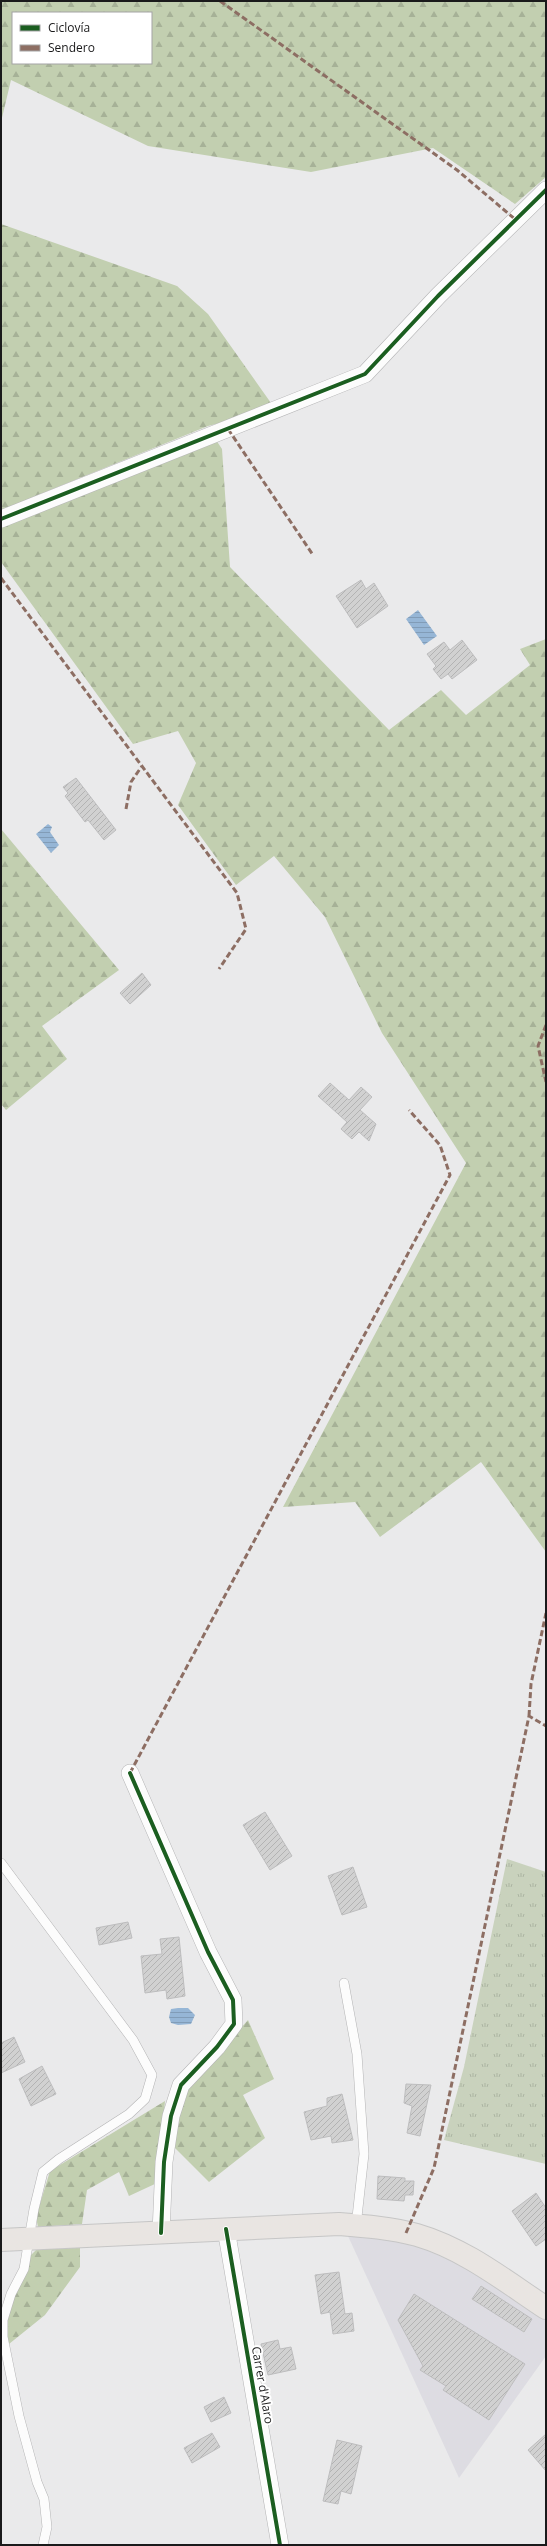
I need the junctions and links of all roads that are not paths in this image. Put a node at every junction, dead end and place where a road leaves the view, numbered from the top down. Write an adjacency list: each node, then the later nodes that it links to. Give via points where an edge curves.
1 (546, 190): 2 (street, via 438,296 365,374)
2 (1, 519)
3 (130, 1773): 8 (street, via 208,1952 233,2000 234,2024 217,2047 181,2085 171,2116 164,2162)
4 (1, 1863): 9 (lane, via 133,2040 152,2075 145,2099 129,2114 59,2158 44,2172)
5 (344, 1983): 6 (lane, via 357,2054 364,2154)
6 (356, 2226): 7 (main road); 11 (main road, via 380,2227 417,2235 445,2246 477,2261)
7 (226, 2229): 8 (main road); 13 (street, Carrer d'Alaro)
8 (161, 2233): 9 (main road)
9 (28, 2239): 10 (main road); 12 (lane, via 24,2269 11,2294 3,2320 3,2337 19,2416 44,2499 47,2528)
10 (1, 2240)
11 (546, 2308)
12 (43, 2545)
13 (280, 2545)

